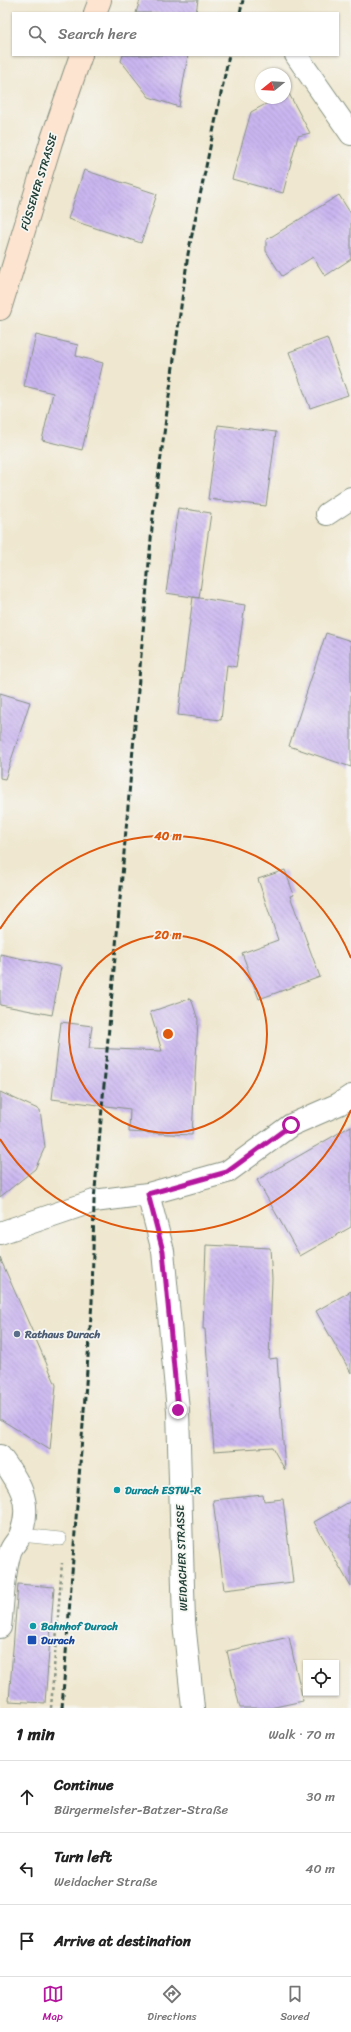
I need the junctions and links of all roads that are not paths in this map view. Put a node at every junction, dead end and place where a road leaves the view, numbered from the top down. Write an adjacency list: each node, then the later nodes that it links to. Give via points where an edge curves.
1 (100, 0): 2 (main road)
2 (95, 12)
3 (81, 56): 6 (main road, FÜSSENER STRASSE)
4 (297, 56): 5 (street)
5 (351, 134)
6 (0, 307)
7 (351, 498): 8 (street)
8 (327, 514)
9 (351, 1096): 10 (street, via 291,1125 227,1172)
10 (148, 1194): 11 (street, via 94,1201); 16 (street, WEIDACHER STRASSE, via 163,1251 178,1410 184,1622)
11 (0, 1233)
12 (0, 1456): 13 (street, via 16,1477 26,1500 26,1517)
13 (21, 1535): 14 (lane); 15 (street, via 11,1551)
14 (60, 1539)
15 (0, 1627)
16 (193, 1708)

